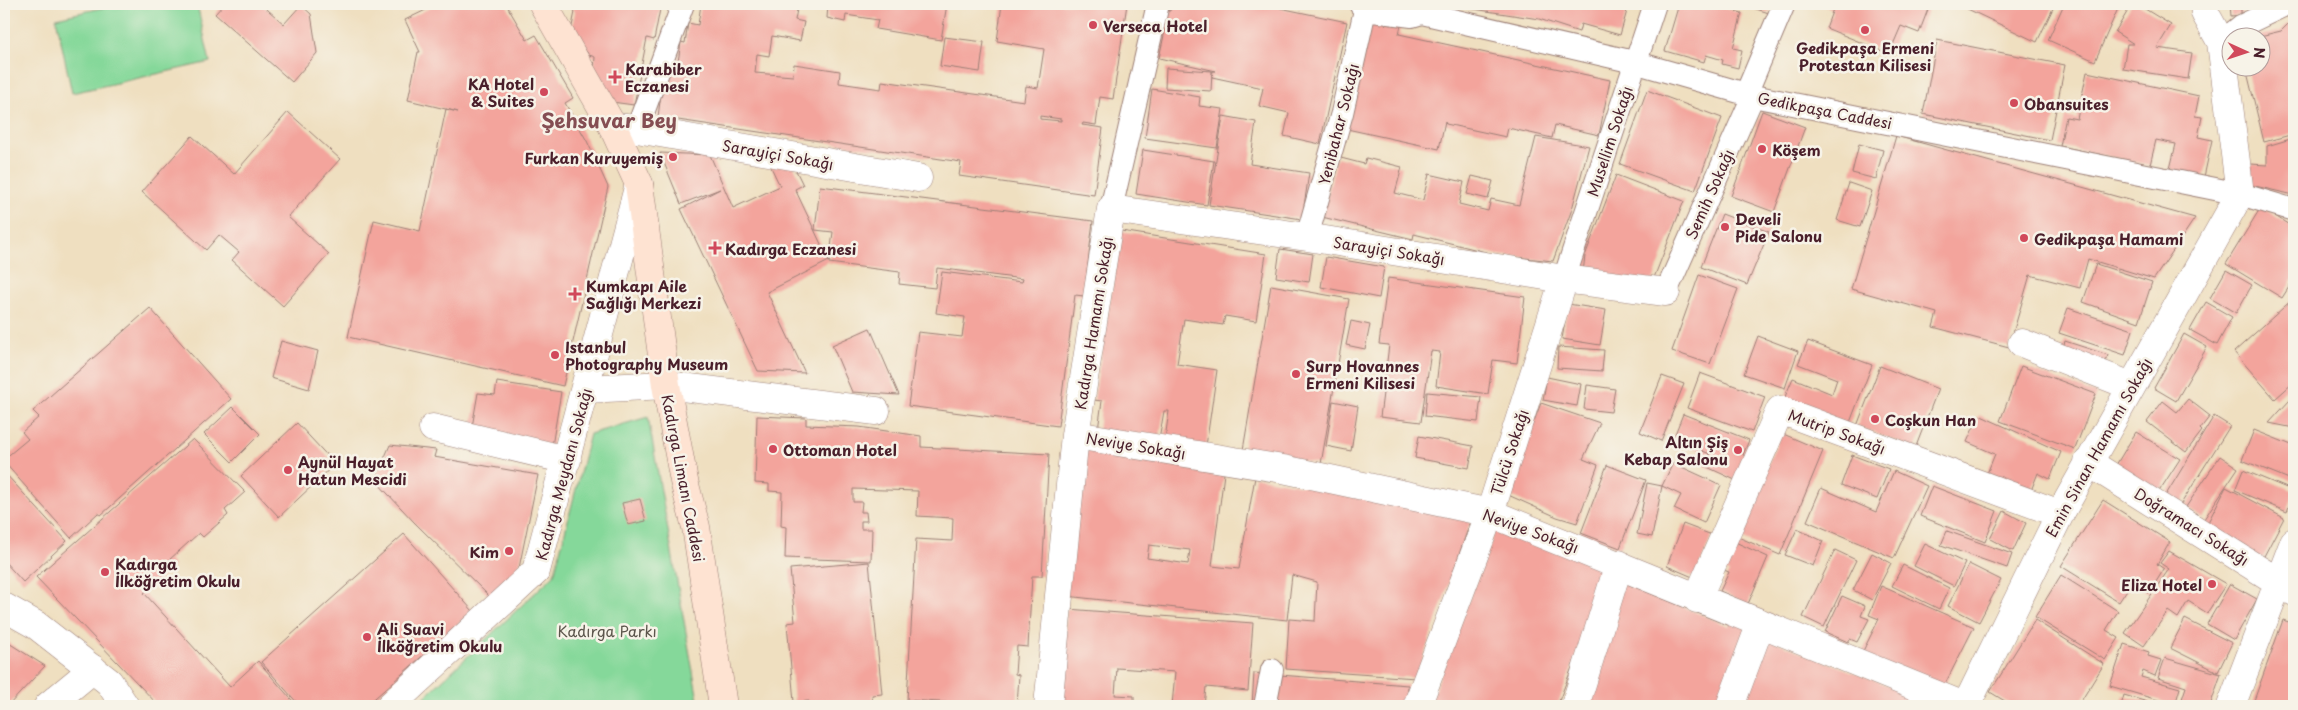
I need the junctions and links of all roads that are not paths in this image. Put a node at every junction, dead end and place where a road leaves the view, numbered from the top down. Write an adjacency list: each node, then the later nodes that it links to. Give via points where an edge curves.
1 (543, 4): 15 (main road, Kadırga Limanı Caddesi)
2 (683, 4): 15 (street)
3 (1158, 4): 19 (street, Kadırga Hamamı Sokağı)
4 (1655, 4): 12 (street, Musellim Sokağı)
5 (1784, 4): 14 (street, Semih Sokağı)
6 (2287, 4): 10 (street)
7 (1363, 7): 9 (street, Gedikpaşa Caddesi, via 1412,16); 21 (street, Yenibahar Sokağı, via 1342,113)
8 (2199, 7): 11 (street)
9 (1424, 8): 12 (street, Gedikpaşa Caddesi)
10 (2238, 28)
11 (2220, 40)
12 (1634, 62): 14 (street, Gedikpaşa Caddesi); 22 (street, Musellim Sokağı)
13 (2226, 78): 18 (street)
14 (1749, 95): 18 (street, Gedikpaşa Caddesi); 23 (street, Semih Sokağı)
15 (625, 128): 16 (street, Sarayiçi Sokağı); 17 (main road, Kadırga Limanı Caddesi)
16 (918, 178)
17 (639, 184): 25 (main road, Kadırga Limanı Caddesi); 27 (street, Kadırga Meydanı Sokağı)
18 (2240, 194): 20 (street, Gedikpaşa Caddesi); 26 (street, Emin Sinan Hamamı Sokağı)
19 (1111, 209): 21 (street, Sarayiçi Sokağı); 30 (street, Kadırga Hamamı Sokağı)
20 (2294, 210)
21 (1307, 237): 22 (street, Sarayiçi Sokağı)
22 (1564, 279): 23 (street, Sarayiçi Sokağı); 33 (street, Tülcü Sokağı)
23 (1666, 292)
24 (2022, 343): 26 (street)
25 (666, 385): 27 (street); 28 (street); 46 (main road, Kadırga Limanı Caddesi, via 696,527)
26 (2131, 386): 32 (street, Emin Sinan Hamamı Sokağı)
27 (586, 389): 31 (street, Kadırga Meydanı Sokağı)
28 (876, 411)
29 (433, 428): 31 (street)
30 (1075, 435): 33 (street, Neviye Sokağı, via 1283,469); 47 (street, Kadırga Hamamı Sokağı)
31 (567, 460): 45 (street, Kadırga Meydanı Sokağı, via 536,571)
32 (2088, 462): 34 (street, Emin Sinan Hamamı Sokağı); 37 (street, Doğramacı Sokağı)
33 (1490, 513): 36 (street, Neviye Sokağı); 49 (street, Tülcü Sokağı)
34 (2060, 514): 38 (street, Mutrip Sokağı, via 1780,410); 52 (street, Emin Sinan Hamamı Sokağı)
35 (2294, 542): 37 (street)
36 (1619, 564): 38 (street, Neviye Sokağı); 50 (street)
37 (2287, 586): 53 (street)
38 (1698, 599): 40 (street, Neviye Sokağı)
39 (4, 607): 41 (street, via 36,625)
40 (1761, 623): 51 (street); 52 (street, Neviye Sokağı)
41 (93, 669): 43 (street); 44 (street, via 109,682)
42 (1272, 670): 48 (street)
43 (48, 706)
44 (125, 706)
45 (390, 706)
46 (723, 706)
47 (1048, 706)
48 (1265, 706)
49 (1417, 706)
50 (1574, 706)
51 (1730, 706)
52 (1965, 706)
53 (2231, 706)

